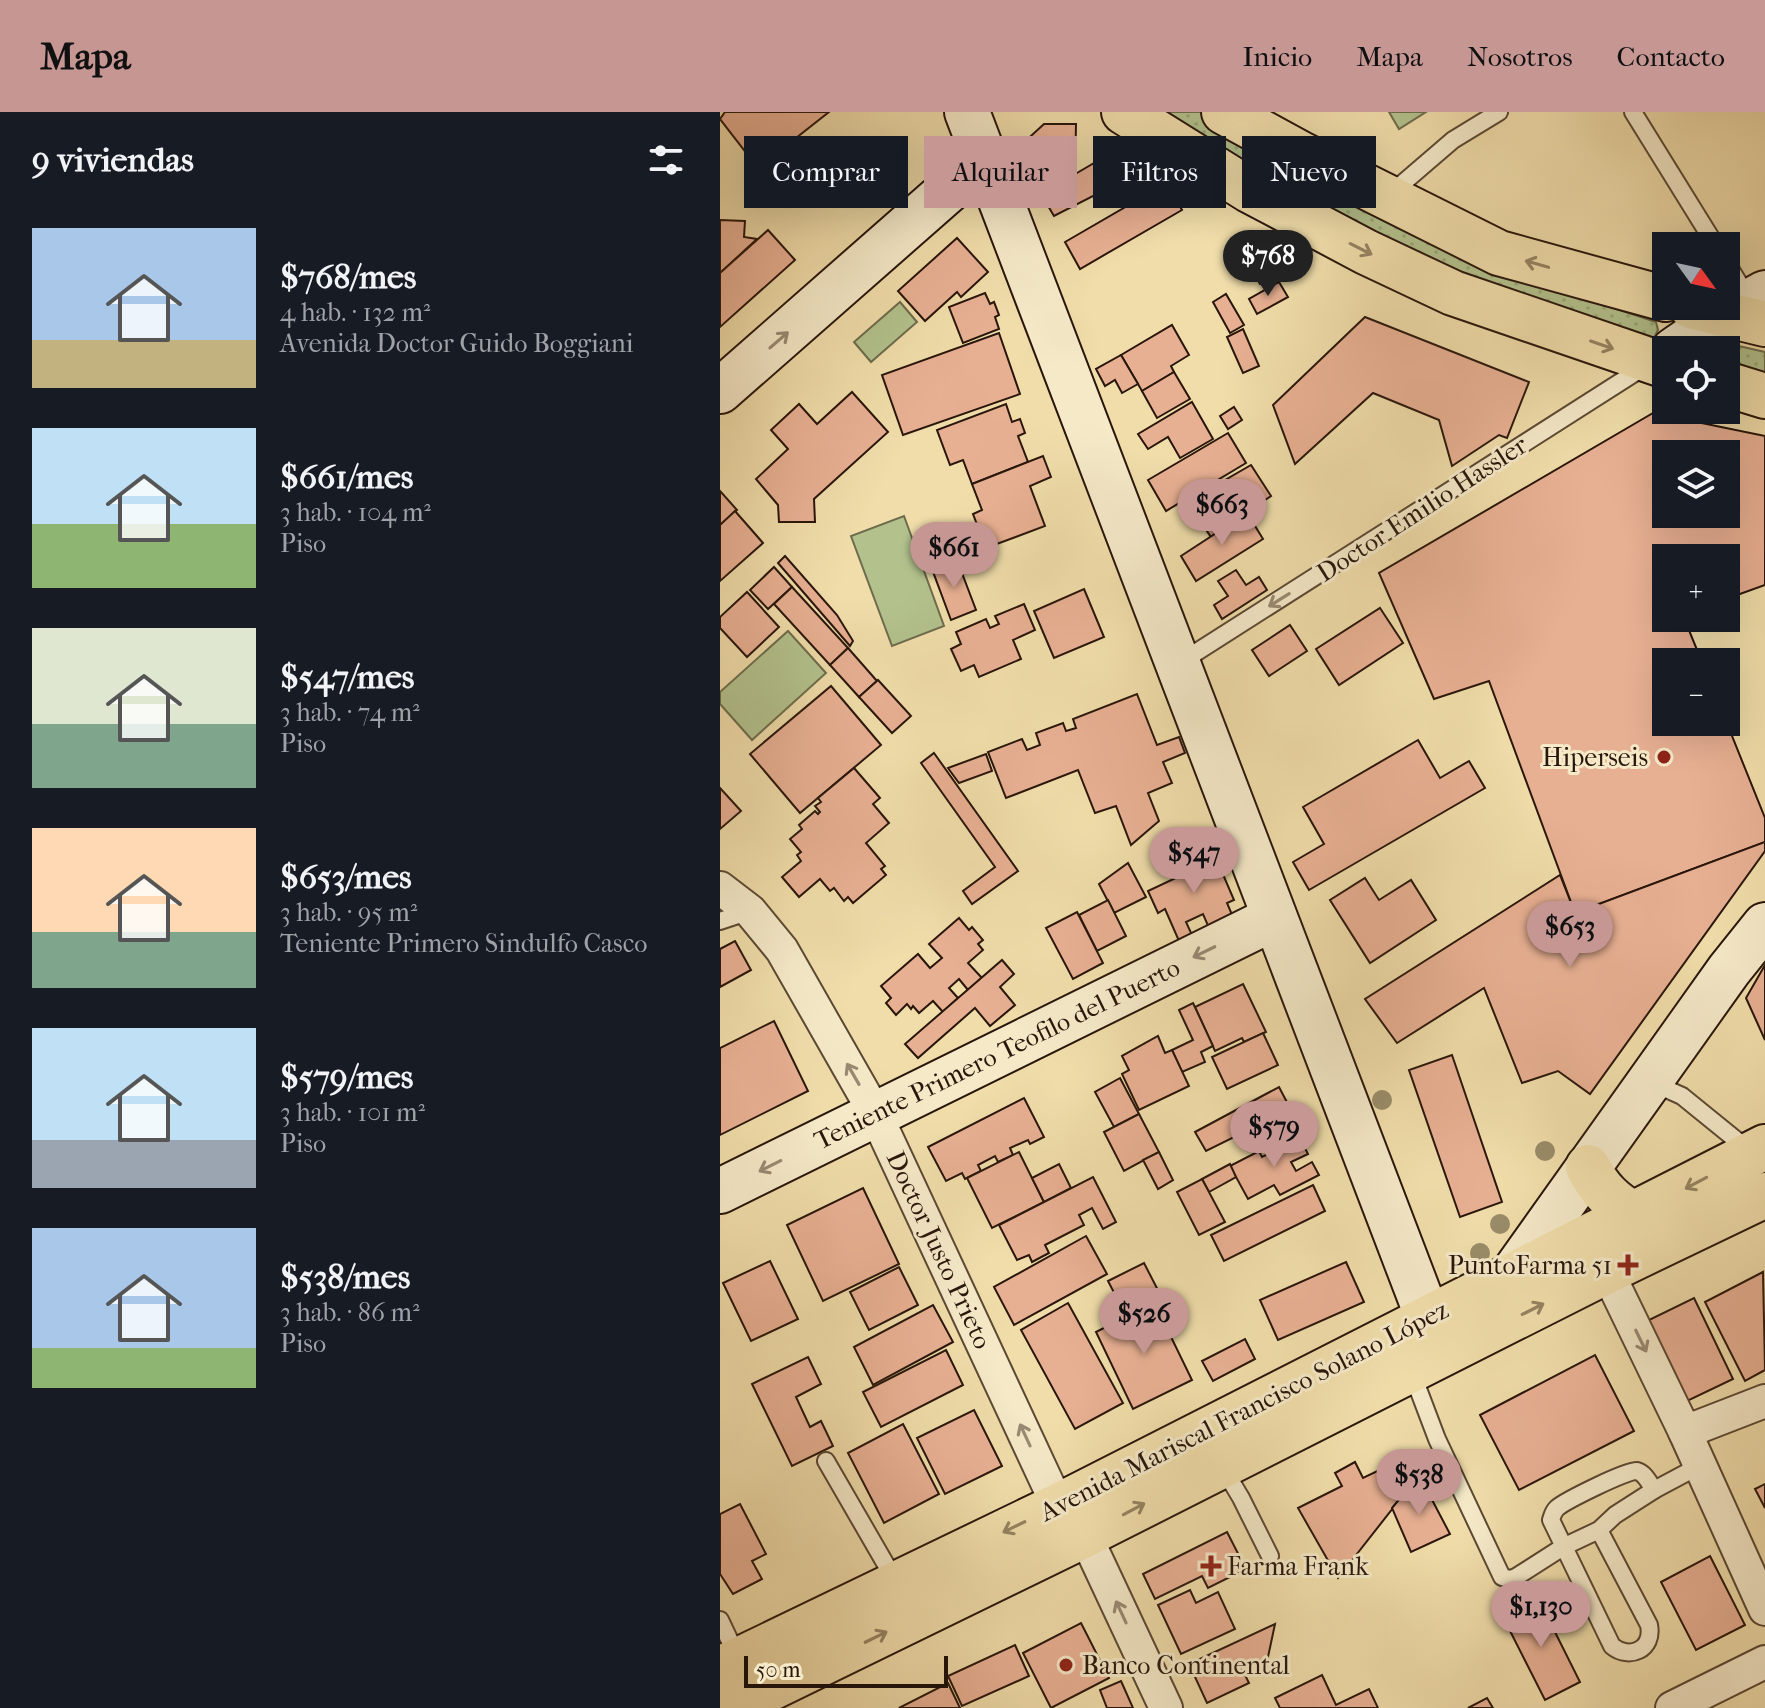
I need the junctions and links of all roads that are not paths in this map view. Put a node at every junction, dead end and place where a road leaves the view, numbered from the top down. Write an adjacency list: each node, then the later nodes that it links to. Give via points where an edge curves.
1 (967, 112): 6 (street)
2 (1124, 112): 14 (main road, one-way to 14, via 1249,190 1453,293)
3 (1224, 112): 7 (main road)
4 (1499, 112): 7 (lane, via 1453,140)
5 (1633, 112): 10 (lane)
6 (976, 136)
7 (1388, 197): 11 (main road, one-way to 7, via 1499,253)
8 (928, 208): 17 (street, one-way to 8)
9 (1003, 208): 19 (street)
10 (1707, 232)
11 (1652, 295)
12 (1721, 320): 13 (street, Doctor Emilio Hassler)
13 (1697, 336)
14 (1652, 354)
15 (1652, 366): 19 (lane, Doctor Emilio Hassler, one-way to 19)
16 (1740, 388): 18 (main road)
17 (720, 391)
18 (1765, 396)
19 (1178, 663): 22 (street)
20 (720, 888): 21 (street, Doctor Justo Prieto)
21 (750, 911): 23 (lane); 26 (street, Doctor Justo Prieto, one-way to 21, via 782,950)
22 (1274, 918): 26 (street, Teniente Primero Teofilo del Puerto, one-way to 26); 34 (street)
23 (720, 921)
24 (1765, 925): 25 (street)
25 (1649, 1081): 27 (lane, via 1682,1096); 28 (street)
26 (875, 1113): 29 (street, Teniente Primero Teofilo del Puerto, one-way to 29); 43 (street, Doctor Justo Prieto, one-way to 26)
27 (1759, 1150): 31 (main road, Avenida Mariscal Francisco Solano López, one-way to 31)
28 (1588, 1167): 31 (main road, via 1598,1187); 33 (street)
29 (720, 1191)
30 (1765, 1195): 32 (main road, Avenida Mariscal Francisco Solano López)
31 (1635, 1215): 33 (main road, Avenida Mariscal Francisco Solano López)
32 (1607, 1271): 35 (main road, Avenida Mariscal Francisco Solano López, one-way to 32); 38 (street, one-way to 38)
33 (1508, 1280): 34 (main road, Avenida Mariscal Francisco Solano López); 37 (street, via 1482,1318 1369,1374)
34 (1428, 1318): 43 (main road, Avenida Mariscal Francisco Solano López)
35 (1411, 1371): 37 (main road, Avenida Mariscal Francisco Solano López); 45 (lane, via 1502,1577 1516,1577)
36 (1765, 1401): 38 (street)
37 (1339, 1408): 40 (main road, Avenida Mariscal Francisco Solano López)
38 (1685, 1432): 41 (street)
39 (826, 1461): 47 (lane)
40 (1221, 1464): 43 (main road, Avenida Mariscal Francisco Solano López, one-way to 40); 46 (lane)
41 (1699, 1466): 42 (lane); 48 (street)
42 (1654, 1490): 44 (lane); 45 (lane, via 1632,1470 1558,1507 1551,1520)
43 (1071, 1520): 47 (main road, Avenida Mariscal Francisco Solano López, one-way to 47); 52 (main road, Avenida Mariscal Francisco Solano López, one-way to 43); 53 (street, Doctor Justo Prieto, one-way to 43)
44 (1599, 1530): 45 (lane); 45 (lane, via 1649,1625 1651,1633 1639,1651 1620,1653 1612,1646)
45 (1563, 1547)
46 (1270, 1556)
47 (897, 1583): 51 (main road, Avenida Mariscal Francisco Solano López)
48 (1765, 1609)
49 (720, 1620): 51 (lane)
50 (1765, 1662): 54 (street)
51 (730, 1664)
52 (730, 1708)
53 (1166, 1708)
54 (1672, 1708)

